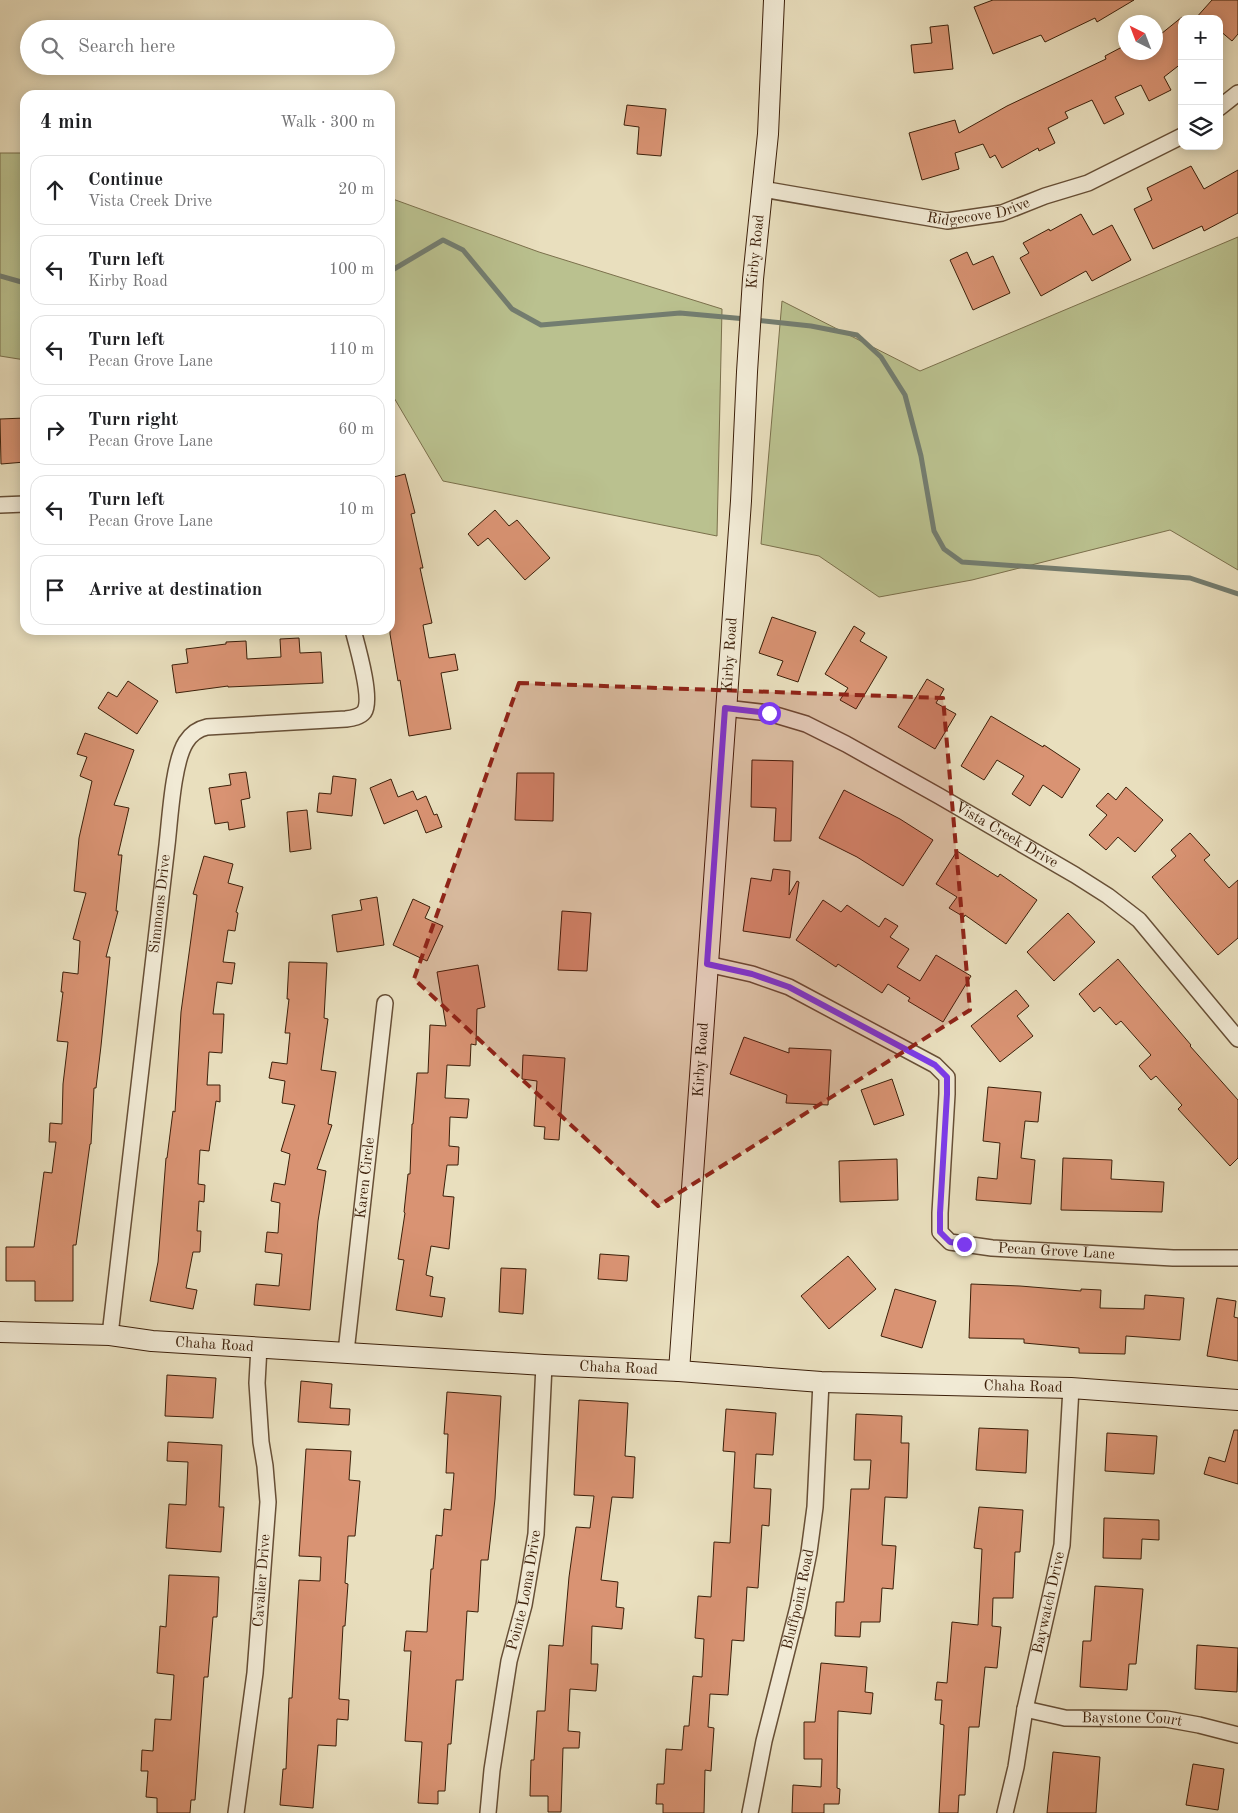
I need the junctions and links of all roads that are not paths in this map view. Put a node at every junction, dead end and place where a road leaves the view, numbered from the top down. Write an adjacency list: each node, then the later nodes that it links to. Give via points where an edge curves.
1 (774, 0): 5 (street, Kirby Road)
2 (1238, 93): 3 (street)
3 (1223, 105)
4 (1178, 138): 5 (street, Ridgecove Drive, via 1088,183 1002,212 947,221)
5 (762, 190): 9 (street, Kirby Road, via 746,372)
6 (20, 504): 7 (street)
7 (0, 505)
8 (354, 635): 15 (street, Simmons Drive, via 366,683 367,706 364,713 346,719 198,729 180,754)
9 (725, 708): 10 (street, Kirby Road); 12 (street, Vista Creek Drive, via 769,713 821,731 1095,888 1139,920)
10 (707, 964): 13 (street, Pecan Grove Lane, via 752,974 789,987 935,1065 947,1077 940,1232 950,1242 1173,1258); 19 (street, Kirby Road)
11 (385, 1003): 17 (street, Karen Circle)
12 (1238, 1039)
13 (1238, 1258)
14 (0, 1332): 15 (street, Chaha Road)
15 (110, 1336): 16 (street, Chaha Road)
16 (259, 1347): 17 (street, Chaha Road); 25 (street, Cavalier Drive, via 257,1383 268,1502 255,1673)
17 (346, 1352): 18 (street, Chaha Road)
18 (544, 1365): 19 (street, Chaha Road); 26 (street, Pointe Loma Drive, via 536,1534 524,1605 509,1661)
19 (679, 1371): 20 (street, Chaha Road)
20 (820, 1382): 21 (street, Chaha Road); 27 (street, Bluffpoint Road, via 815,1507 809,1552)
21 (1071, 1388): 22 (street, Chaha Road); 23 (street, Baywatch Drive, via 1062,1545)
22 (1238, 1400)
23 (1025, 1709): 24 (street, Baystone Court, via 1065,1718 1166,1719); 28 (street, Baywatch Drive)
24 (1238, 1735)
25 (236, 1813)
26 (488, 1813)
27 (750, 1813)
28 (1005, 1813)

